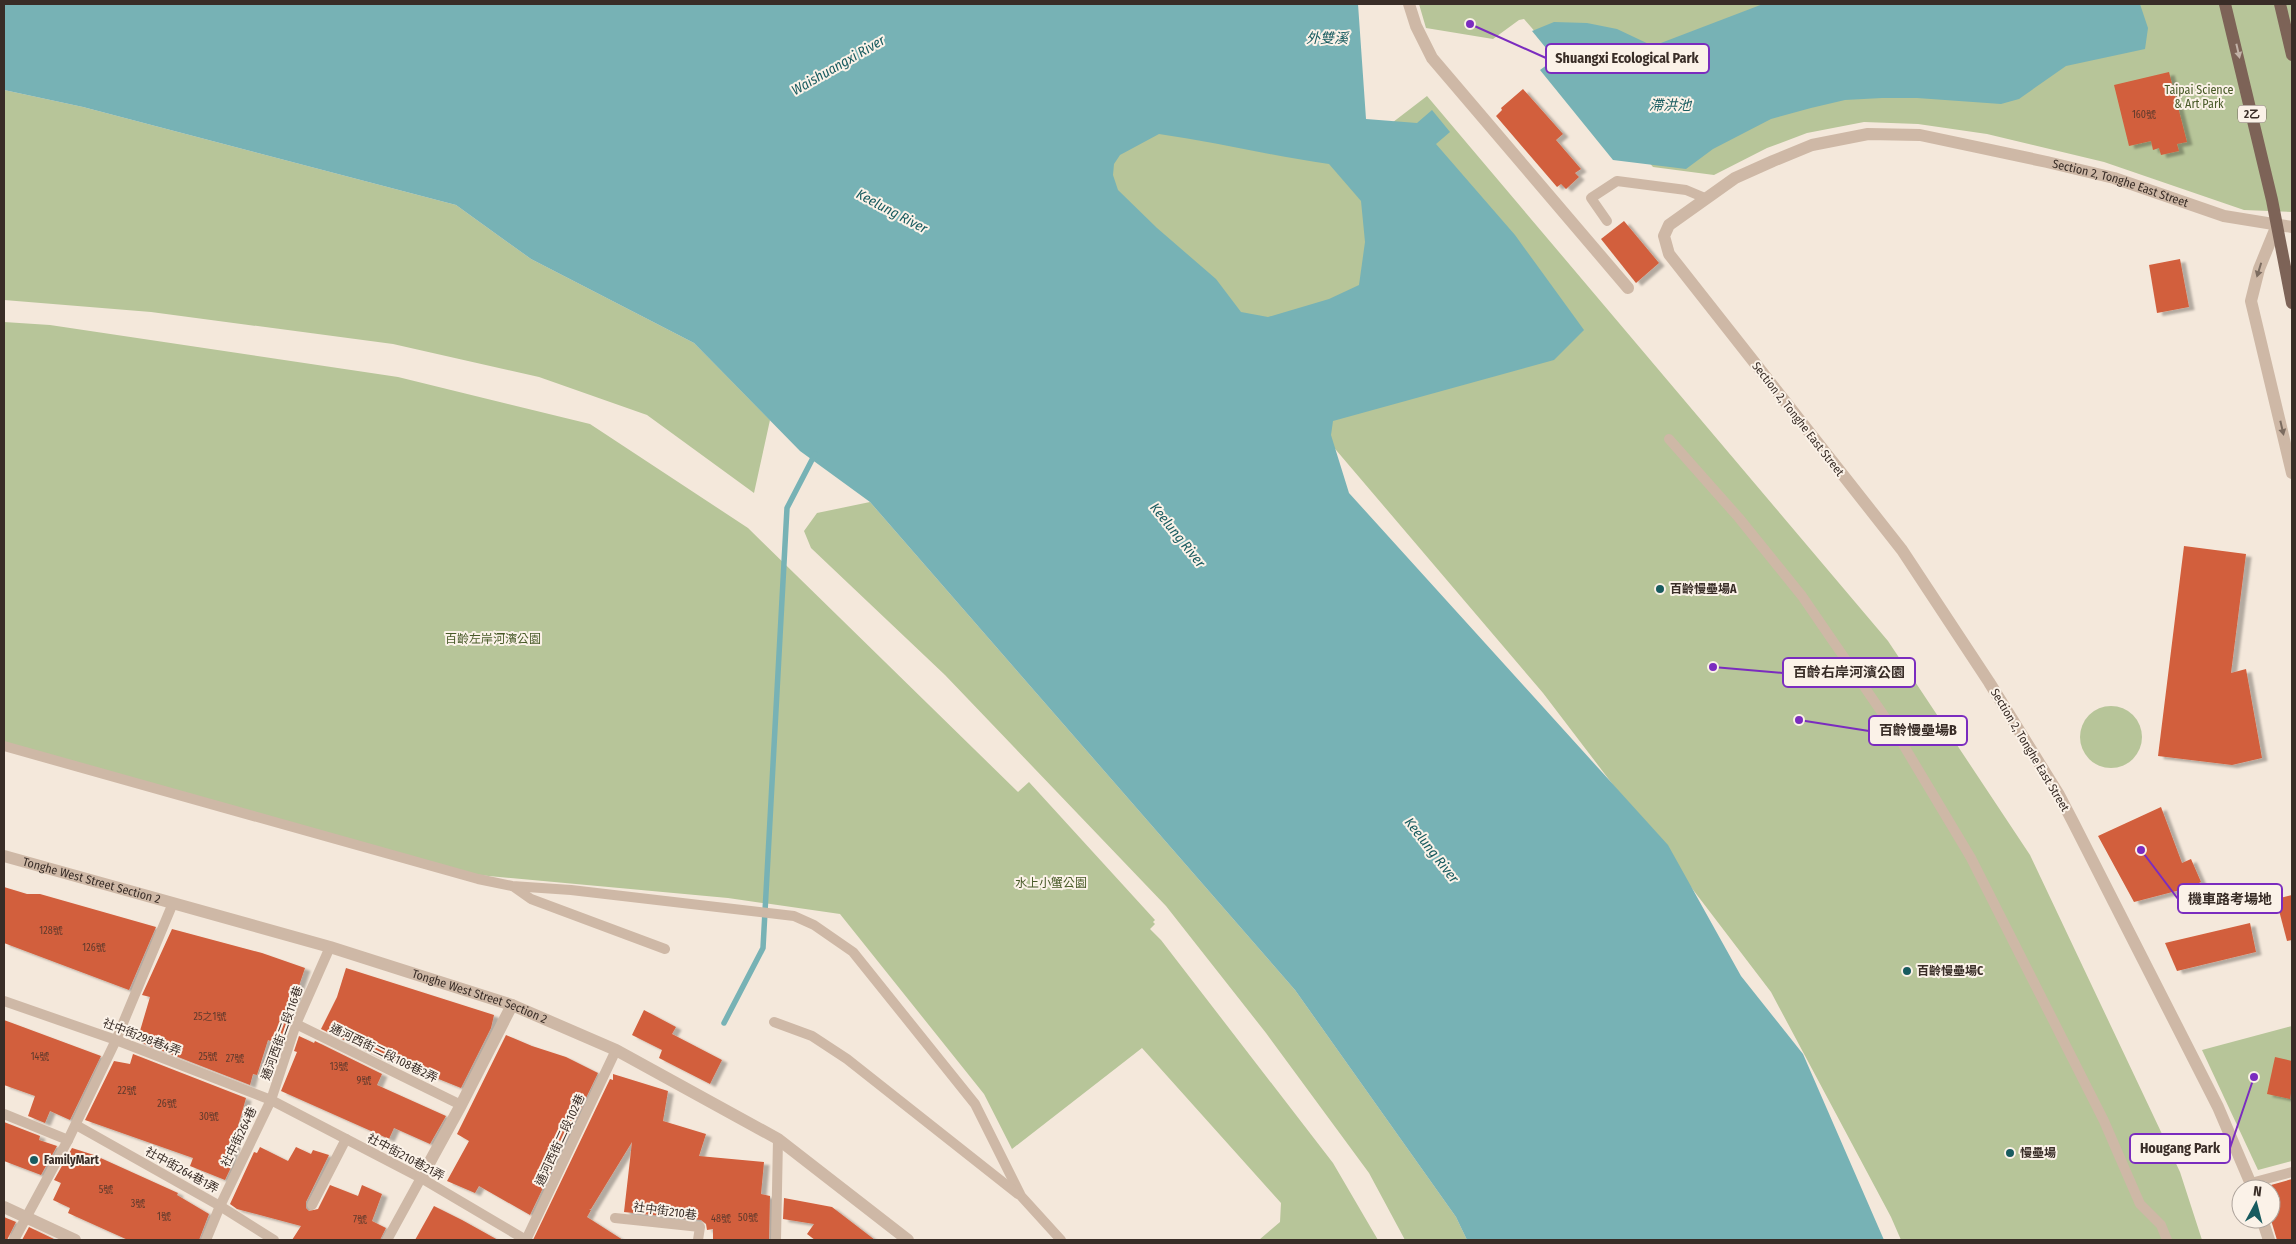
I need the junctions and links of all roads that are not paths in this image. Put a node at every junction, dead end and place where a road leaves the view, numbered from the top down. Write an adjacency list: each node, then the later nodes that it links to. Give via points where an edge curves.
1 (1409, 4): 9 (street, via 1432,58)
2 (2225, 4): 7 (main road, 2乙, one-way to 7)
3 (2280, 4): 4 (main road)
4 (2292, 55)
5 (1705, 198): 6 (lane, via 1686,190 1617,180 1591,198); 7 (street, Section 2, Tonghe East Street, via 1735,178 1812,145 1868,134 1920,135 2114,178 2224,216); 34 (street, Section 2, Tonghe East Street, via 1669,225 1664,236 1669,254 1902,550 1989,682 2070,815 2218,1107)
6 (1607, 221)
7 (2277, 225): 8 (street, Section 2, Tonghe East Street); 10 (main road, 2乙); 12 (street, one-way to 12, via 2259,269 2251,301)
8 (2292, 226)
9 (1628, 288)
10 (2292, 303)
11 (1669, 439): 52 (lane, via 1802,596 1898,736 1971,858 2104,1121 2140,1204 2161,1224)
12 (2292, 473)
13 (4, 746): 15 (lane)
14 (4, 856): 16 (street, Tonghe West Street Section 2)
15 (512, 886): 18 (lane, via 531,899); 36 (lane, via 794,916 814,925 853,952 975,1104)
16 (174, 903): 17 (street, Tonghe West Street Section 2); 23 (lane)
17 (330, 948): 20 (street, Tonghe West Street Section 2); 22 (lane, 通河西街二段116巷)
18 (665, 950)
19 (4, 1001): 23 (lane, 社中街298巷4弄)
20 (512, 1004): 24 (street, Tonghe West Street Section 2); 26 (street)
21 (774, 1022): 36 (lane, via 812,1036 847,1059)
22 (296, 1024): 25 (lane, 通河西街二段116巷); 26 (lane, 通河西街二段108巷2弄)
23 (116, 1040): 25 (lane, 社中街298巷4弄); 28 (lane)
24 (616, 1050): 30 (street, Tonghe West Street Section 2); 47 (lane, 通河西街二段102巷)
25 (271, 1100): 29 (lane, 社中街210巷21弄); 38 (lane, 社中街264巷)
26 (461, 1105): 33 (street)
27 (4, 1114): 31 (lane)
28 (76, 1125): 31 (lane); 38 (lane, 社中街264巷1弄)
29 (346, 1139): 33 (lane, 社中街210巷21弄); 37 (lane)
30 (778, 1139): 49 (lane); 50 (street, Tonghe West Street Section 2)
31 (68, 1140): 40 (lane)
32 (2292, 1172): 35 (lane)
33 (421, 1178): 46 (lane); 47 (lane, 社中街210巷21弄)
34 (2249, 1179)
35 (2272, 1179)
36 (1021, 1196): 51 (lane)
37 (312, 1205)
38 (220, 1206): 44 (lane, 社中街264巷); 45 (lane, 社中街264巷1弄)
39 (4, 1207): 40 (street)
40 (26, 1216): 42 (lane); 43 (street)
41 (615, 1218): 48 (lane, 社中街210巷, via 700,1227)
42 (14, 1240)
43 (75, 1240)
44 (206, 1240)
45 (274, 1240)
46 (387, 1240)
47 (526, 1240)
48 (698, 1240)
49 (776, 1240)
50 (908, 1240)
51 (1061, 1240)
52 (2167, 1240)

